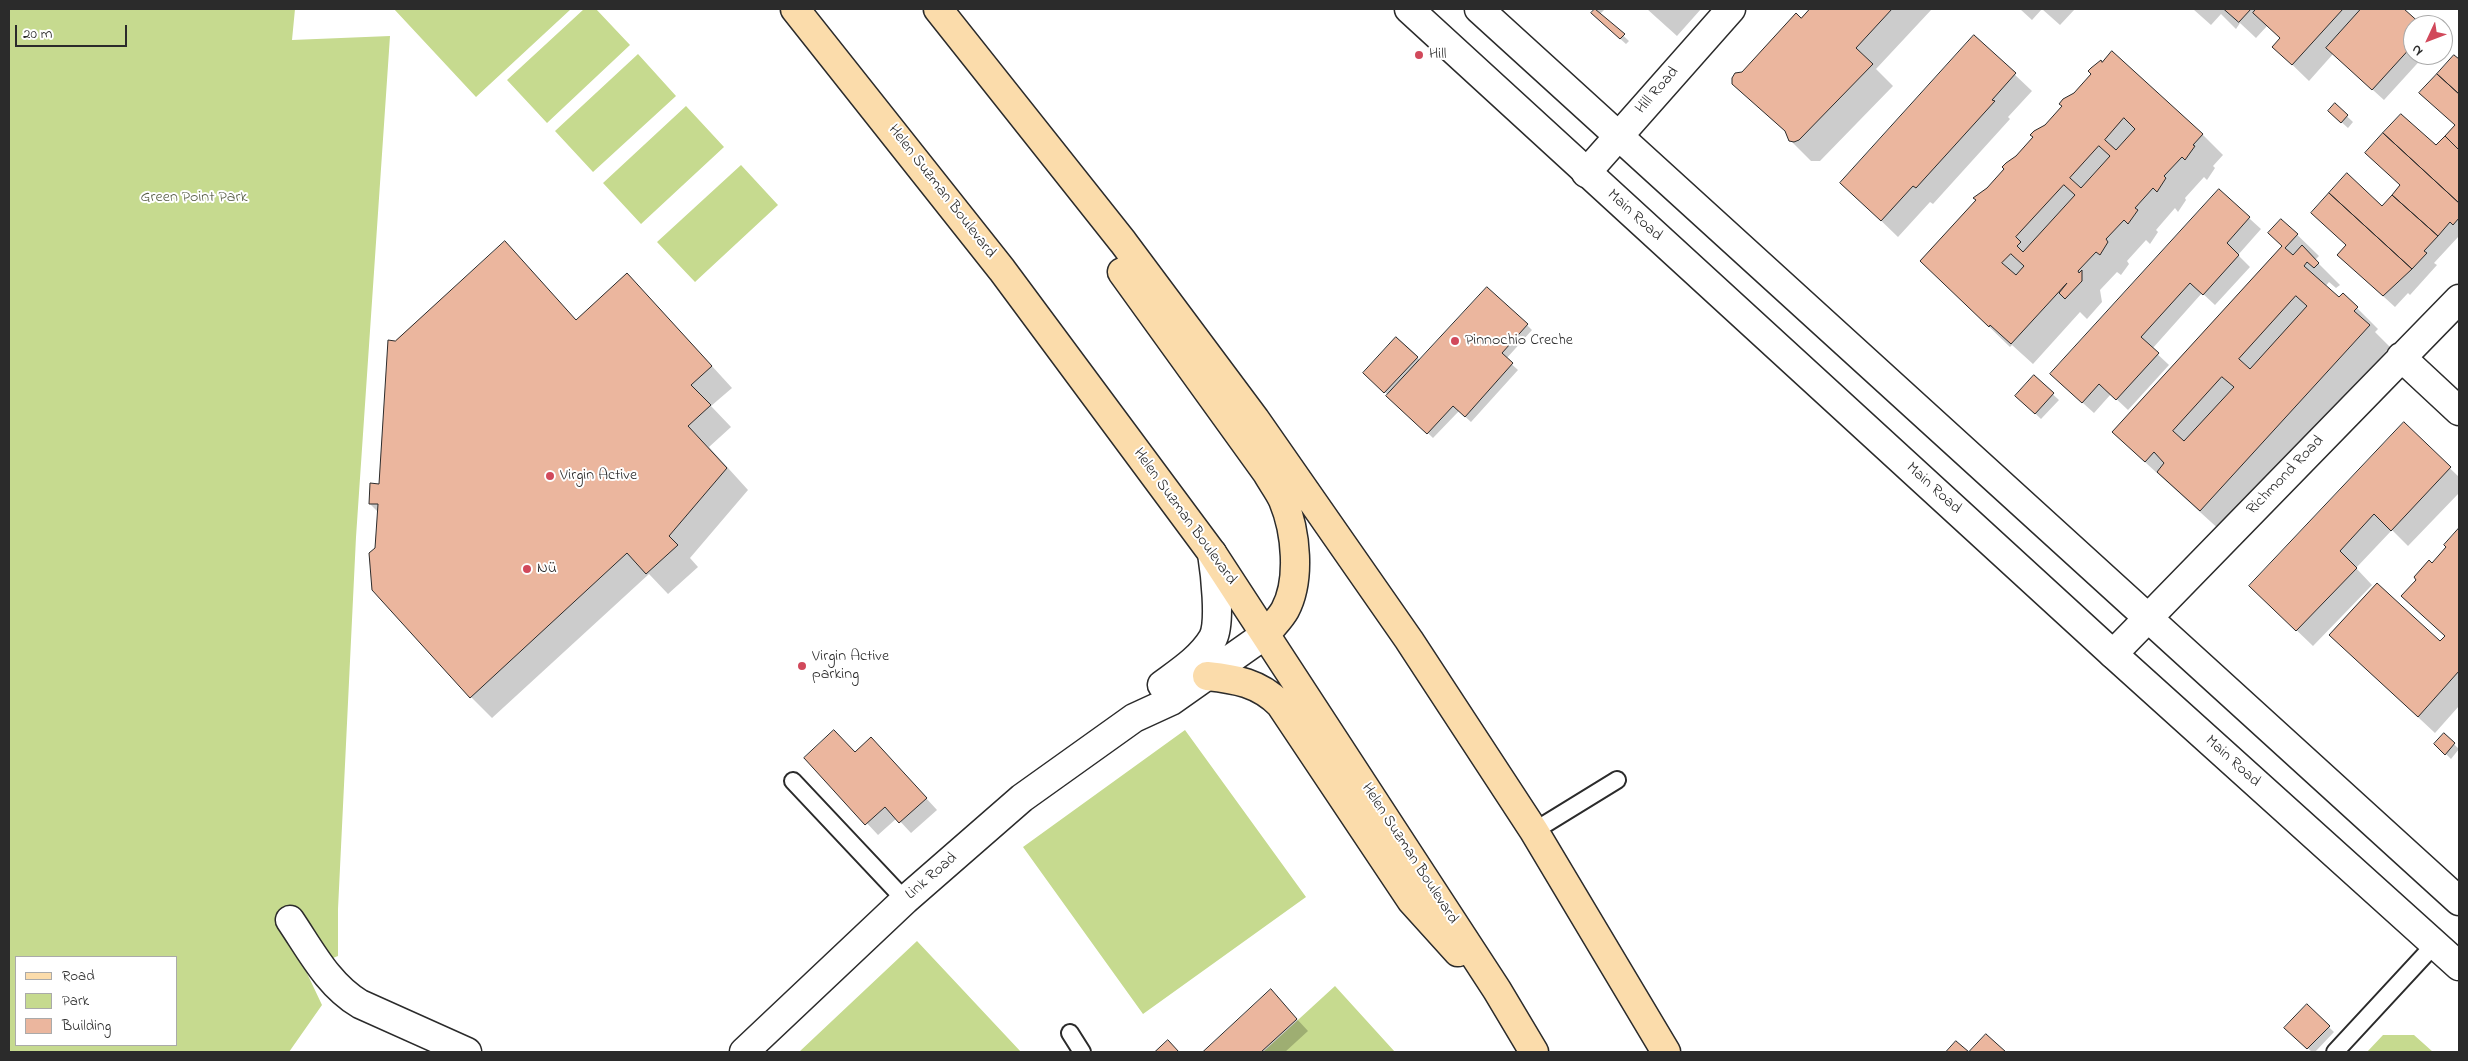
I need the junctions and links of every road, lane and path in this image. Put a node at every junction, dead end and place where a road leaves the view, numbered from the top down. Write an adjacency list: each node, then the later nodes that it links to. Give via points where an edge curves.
1 (795, 9): 12 (main road, Helen Suzman Boulevard, via 1002,270)
2 (938, 9): 6 (main road)
3 (1409, 9): 8 (main road, Main Road)
4 (1479, 9): 7 (main road)
5 (1731, 9): 7 (main road, Hill Road)
6 (995, 79): 14 (main road, via 1087,225 1221,408 1282,500 1293,538 1291,596); 20 (main road, via 1123,242 1255,419 1410,640)
7 (1618, 136): 8 (main road, Hill Road); 13 (main road)
8 (1586, 173): 15 (main road, Main Road)
9 (2459, 299): 10 (main road, Richmond Road)
10 (2401, 357): 11 (main road); 13 (main road, Richmond Road)
11 (2459, 411)
12 (1212, 553): 14 (main road, Helen Suzman Boulevard); 17 (main road, Link Road, via 1216,593 1214,636 1191,664 1160,686)
13 (2148, 620): 15 (main road, Richmond Road); 22 (main road)
14 (1266, 634): 16 (main road, Link Road); 26 (main road, Helen Suzman Boulevard)
15 (2113, 654): 24 (main road, Main Road)
16 (1207, 676): 17 (main road, Link Road, via 1171,701); 26 (main road, via 1250,683 1280,704 1411,900 1435,929)
17 (1134, 718): 21 (main road, Link Road, via 1022,798)
18 (1617, 780): 20 (lane)
19 (793, 781): 21 (lane)
20 (1534, 832): 32 (main road)
21 (905, 900): 29 (main road, Link Road)
22 (2459, 902)
23 (290, 920): 28 (main road, via 331,981 344,994)
24 (2435, 944): 25 (main road, Main Road); 33 (lane)
25 (2459, 966)
26 (1497, 990): 31 (main road, Helen Suzman Boulevard)
27 (1070, 1033): 30 (lane)
28 (466, 1052)
29 (744, 1052)
30 (1082, 1052)
31 (1534, 1052)
32 (1666, 1052)
33 (2335, 1052)

